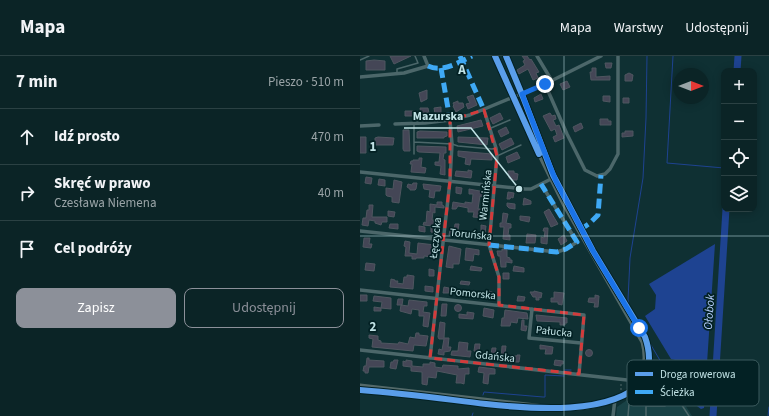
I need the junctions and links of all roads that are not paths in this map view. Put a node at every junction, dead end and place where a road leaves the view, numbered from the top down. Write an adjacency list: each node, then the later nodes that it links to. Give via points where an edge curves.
1 (369, 56): 8 (lane)
2 (415, 56): 9 (lane, via 418,63 397,68)
3 (424, 56): 9 (street, via 428,66)
4 (495, 56): 13 (street)
5 (537, 56): 11 (street)
6 (601, 56): 11 (street)
7 (618, 56): 12 (street, via 618,154 605,174 597,176 585,170)
8 (360, 60)
9 (397, 74): 10 (street)
10 (360, 77)
11 (552, 81): 12 (street)
12 (545, 84): 13 (street)
13 (513, 97): 14 (street); 29 (street)
14 (484, 110): 15 (street); 21 (street, Warmińska)
15 (450, 120): 18 (street); 23 (street, Łęczycka)
16 (510, 120): 21 (lane)
17 (395, 124): 18 (street)
18 (414, 124): 22 (lane)
19 (360, 126): 20 (street)
20 (379, 126)
21 (490, 129): 25 (street, Warmińska)
22 (414, 142): 23 (lane); 26 (lane)
23 (452, 144): 25 (lane); 30 (street, Łęczycka)
24 (521, 146): 27 (lane)
25 (496, 148): 27 (street, Warmińska)
26 (414, 154)
27 (497, 156): 32 (street, Warmińska)
28 (360, 172): 30 (street)
29 (551, 179): 31 (street); 43 (street, via 578,231 643,342)
30 (450, 181): 32 (street); 34 (street, Łęczycka)
31 (542, 184): 32 (street, via 531,189); 35 (street, Toruńska, via 577,242 557,252)
32 (495, 186): 35 (street, Warmińska)
33 (360, 231): 34 (street, Toruńska)
34 (443, 240): 35 (street, Toruńska); 37 (street, Łęczycka)
35 (489, 245): 38 (street, Warmińska, via 499,277)
36 (360, 290): 37 (street, Pomorska)
37 (438, 298): 38 (street, Pomorska); 42 (street, Łęczycka)
38 (499, 305): 39 (street, Pomorska)
39 (532, 309): 40 (street, Pomorska, via 584,315); 40 (street, Pałucka, via 529,338)
40 (582, 343): 44 (street)
41 (360, 350): 42 (street, Gdańska)
42 (430, 358): 44 (street, Gdańska)
43 (645, 360)
44 (579, 374): 45 (street, Gdańska)
45 (627, 380)
46 (360, 386): 48 (street, via 559,408 588,407)
47 (627, 392): 48 (street)
48 (614, 399): 53 (street)
49 (629, 406): 54 (lane)
50 (646, 406): 51 (lane)
51 (665, 406)
52 (683, 406): 55 (lane)
53 (613, 416)
54 (628, 416)
55 (689, 416)

